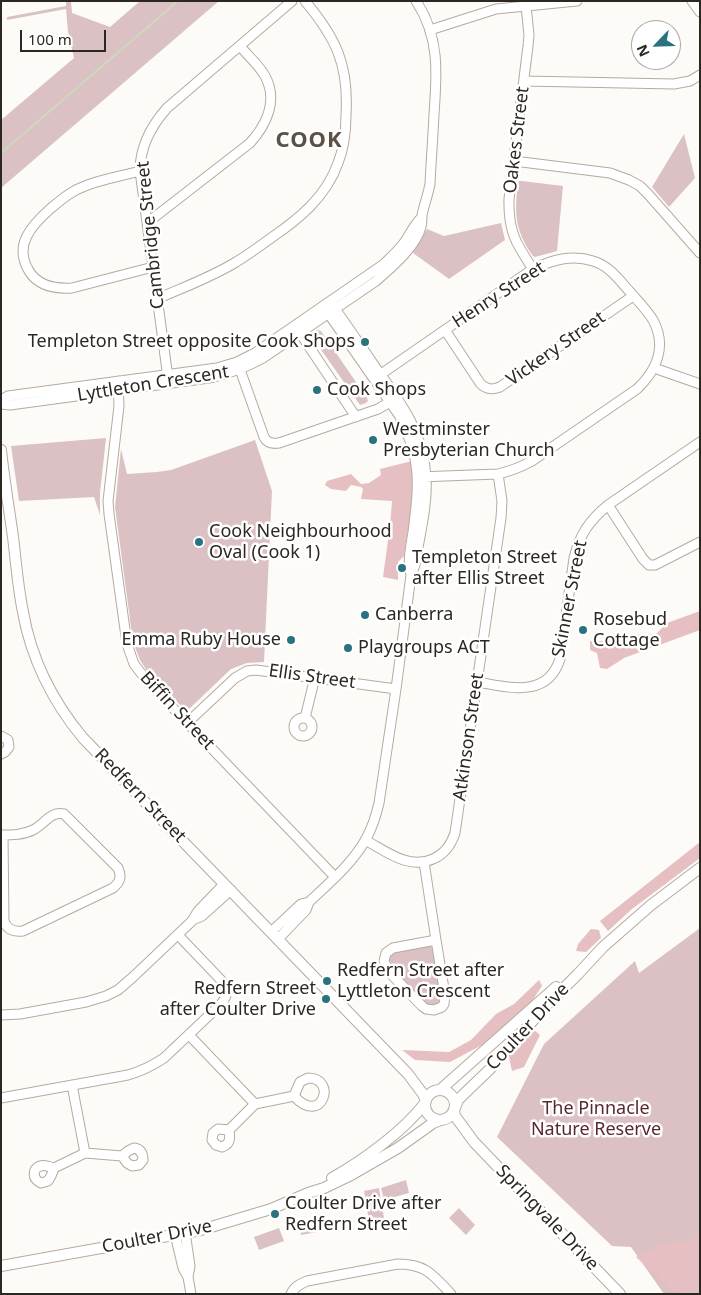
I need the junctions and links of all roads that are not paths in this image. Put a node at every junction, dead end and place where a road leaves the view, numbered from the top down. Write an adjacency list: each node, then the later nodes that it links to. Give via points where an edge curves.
1 (292, 1): 10 (street, Cambridge Street)
2 (304, 1): 20 (street, via 327,29 346,79 346,133 331,180 290,226 229,266)
3 (416, 1): 9 (street, Lyttleton Crescent)
4 (577, 1): 7 (street)
5 (692, 1): 8 (street)
6 (495, 5): 7 (street); 9 (street)
7 (526, 6): 12 (street, Oakes Street, via 528,35)
8 (700, 12)
9 (430, 30): 21 (street, Lyttleton Crescent, via 436,53 436,78 430,184 419,234 399,261 376,281)
10 (240, 46): 14 (street, Cambridge Street, via 158,118 145,141); 15 (street, via 262,72 269,86 268,118 250,143)
11 (700, 75): 12 (street, via 674,84)
12 (524, 81): 13 (street, Oakes Street)
13 (514, 161): 16 (street, via 610,173 629,180 648,194); 18 (street, Oakes Street, via 510,221 519,247)
14 (140, 171): 15 (street, Cambridge Street); 17 (street, via 86,186 65,197 30,229 23,253 31,274 46,285 61,289)
15 (147, 223): 17 (street, Cambridge Street)
16 (700, 253)
17 (153, 267): 20 (street, Cambridge Street)
18 (533, 269): 19 (street, Henry Street, via 557,259 582,258 613,272); 23 (street, Henry Street)
19 (633, 296): 23 (street, Vickery Street, via 494,389 485,388 480,383); 25 (street, Henry Street, via 657,330 659,346)
20 (157, 299): 27 (street, Cambridge Street)
21 (330, 308): 22 (street, Lyttleton Crescent); 26 (street)
22 (298, 330): 24 (street, Lyttleton Crescent, via 263,358); 33 (street)
23 (444, 330): 26 (street, Henry Street)
24 (238, 366): 27 (street, Lyttleton Crescent, via 214,377); 33 (street, via 264,437 270,443 279,443)
25 (654, 368): 28 (street); 36 (street, Henry Street, via 637,389 532,460)
26 (377, 376): 31 (street)
27 (168, 379): 29 (street, Lyttleton Crescent)
28 (700, 384)
29 (118, 386): 30 (street, Lyttleton Crescent, via 8,396); 32 (street, Lyttleton Crescent); 45 (street, Biffin Street, via 119,406 108,501 128,651 142,675)
30 (1, 400)
31 (394, 400): 33 (street); 37 (street)
32 (1, 404)
33 (356, 417)
34 (700, 442): 38 (street, Skinner Street)
35 (1, 450): 39 (main road, Redfern Street)
36 (498, 474): 37 (street, Henry Street); 42 (street, Atkinson Street, via 501,518)
37 (422, 477): 43 (street)
38 (608, 505): 40 (street, via 650,565); 42 (street, Skinner Street, via 588,524 577,546 560,659 555,670 544,681 525,688)
39 (5, 511): 53 (main road, Redfern Street, via 29,639 59,706 84,738)
40 (700, 542)
41 (316, 677): 43 (street, Ellis Street); 44 (street); 45 (street, Ellis Street, via 247,671 235,678)
42 (477, 682): 50 (street, Atkinson Street, via 455,834 444,852)
43 (396, 689): 49 (street, via 379,803)
44 (305, 718)
45 (187, 723): 52 (street, Biffin Street)
46 (1, 736): 47 (street, via 8,740 9,747)
47 (1, 754)
48 (2, 835): 48 (street, via 24,834 53,814 64,814 118,868 119,881 113,888 23,931 13,931 4,921)
49 (365, 840): 50 (street, via 402,860); 52 (street)
50 (424, 862): 56 (street)
51 (700, 868): 57 (main road, Coulter Drive, via 651,905)
52 (336, 877): 55 (street, via 309,902 301,904)
53 (228, 887): 54 (street, via 198,912); 55 (main road, Redfern Street)
54 (178, 935): 58 (street, via 134,977 106,996); 59 (street, via 221,980 227,991 223,1001)
55 (274, 936): 60 (main road, Redfern Street)
56 (436, 940): 56 (street, via 445,995 442,1007 434,1010 422,1006 389,972 384,961 386,953 393,948)
57 (603, 948): 62 (main road, Coulter Drive); 67 (main road, Coulter Drive, via 458,1100)
58 (1, 1015)
59 (189, 1035): 61 (street, via 153,1066); 66 (street)
60 (408, 1074): 62 (main road, Redfern Street, via 430,1089); 65 (main road, Redfern Street)
61 (72, 1085): 64 (street); 71 (street)
62 (439, 1090): 65 (main road, via 430,1094); 67 (main road, via 453,1098)
63 (294, 1096): 66 (street)
64 (1, 1098)
65 (425, 1102): 68 (main road, via 427,1113 435,1120); 74 (main road, Coulter Drive, via 414,1116 373,1150)
66 (255, 1104): 69 (street)
67 (454, 1109): 68 (main road); 70 (main road, Springvale Drive, via 455,1116)
68 (442, 1120): 70 (main road, Springvale Drive); 74 (main road, Coulter Drive, via 432,1123 398,1148 351,1175)
69 (229, 1130)
70 (474, 1142): 80 (main road, Springvale Drive)
71 (85, 1153): 72 (street); 73 (street)
72 (122, 1156)
73 (54, 1168)
74 (308, 1193): 75 (main road, Coulter Drive, via 220,1225)
75 (180, 1233): 76 (main road, Coulter Drive); 77 (street, via 190,1266)
76 (1, 1266)
77 (191, 1294)
78 (291, 1294): 79 (street, via 294,1288 306,1281 409,1264 427,1270)
79 (451, 1294)
80 (620, 1294)

